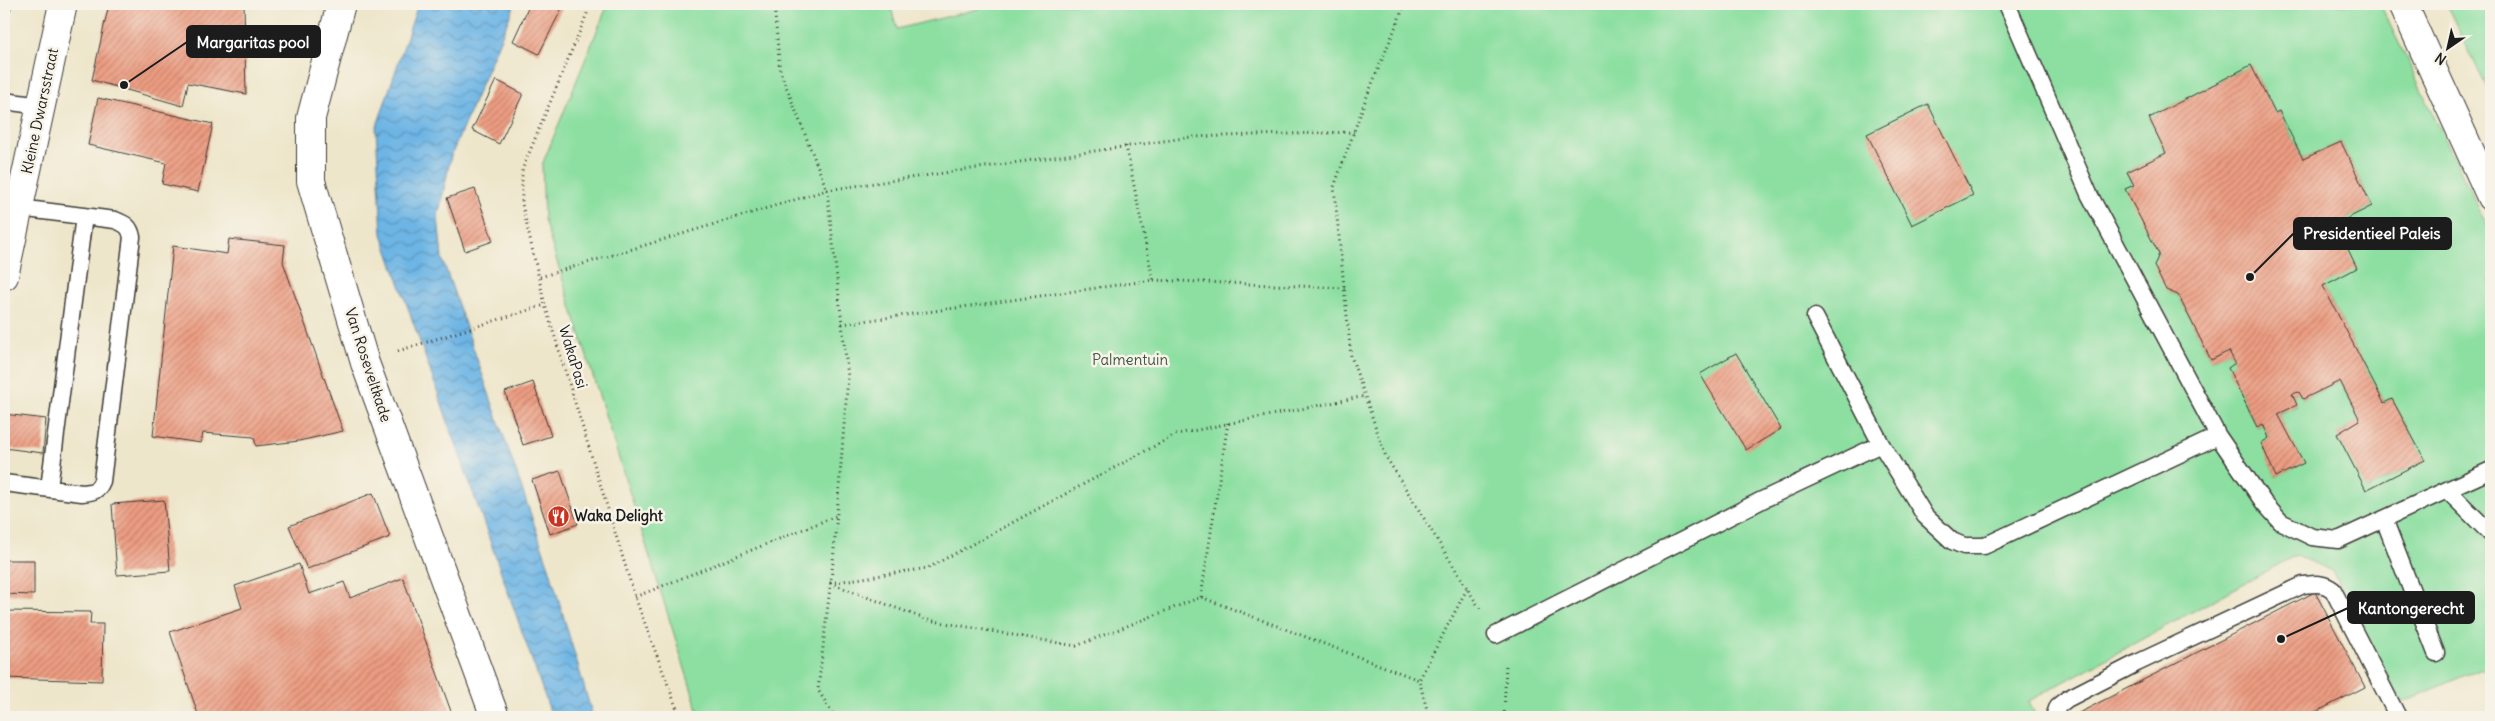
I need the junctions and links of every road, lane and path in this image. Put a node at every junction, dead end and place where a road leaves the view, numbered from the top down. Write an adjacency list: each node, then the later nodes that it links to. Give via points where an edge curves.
1 (63, 4): 9 (street, Kleine Dwarsstraat)
2 (341, 4): 42 (street, Van Roseveltkade, via 311,118 311,181 365,363)
3 (591, 4): 17 (path, WakaPasi, via 522,170 522,204)
4 (774, 4): 12 (path, via 780,71)
5 (1405, 4): 10 (path)
6 (2007, 4): 26 (lane, via 2089,194)
7 (2403, 4): 13 (street)
8 (4, 101): 9 (lane)
9 (41, 106): 14 (street, Kleine Dwarsstraat)
10 (1354, 132): 11 (path, via 1191,137); 19 (path, via 1334,187)
11 (1126, 146): 12 (path); 18 (path)
12 (827, 190): 17 (path); 22 (path)
13 (2491, 197)
14 (19, 208): 15 (lane); 16 (street, Kleine Dwarsstraat)
15 (84, 216): 30 (lane); 30 (lane, via 125,224 132,237 102,481 94,492)
16 (4, 276)
17 (540, 277): 20 (path, WakaPasi)
18 (1153, 280): 19 (path); 22 (path)
19 (1345, 288): 24 (path, via 1351,356)
20 (545, 305): 23 (path); 37 (path, WakaPasi)
21 (1815, 318): 27 (lane)
22 (842, 324): 32 (path, via 848,377)
23 (398, 352)
24 (1365, 396): 25 (path); 36 (path, via 1386,457)
25 (1228, 422): 35 (path, via 1177,434 928,568); 38 (path)
26 (2218, 436): 27 (lane, via 1984,546 1964,546 1952,540 1925,516); 33 (lane, via 2281,522 2312,537 2338,540)
27 (1881, 444): 39 (lane, via 1762,500)
28 (2491, 470): 31 (lane)
29 (4, 482): 30 (lane)
30 (49, 488)
31 (2447, 490): 33 (lane); 34 (lane)
32 (836, 516): 35 (path); 37 (path)
33 (2384, 519): 40 (lane)
34 (2491, 534)
35 (830, 583): 38 (path, via 928,620 1076,646); 44 (path, via 818,690)
36 (1467, 589): 39 (path); 41 (path)
37 (635, 597): 43 (path, WakaPasi)
38 (1200, 597): 41 (path)
39 (1496, 635): 46 (path, via 1507,652)
40 (2436, 653)
41 (1419, 680): 45 (path)
42 (494, 717)
43 (680, 717)
44 (835, 717)
45 (1429, 717)
46 (1504, 717)
47 (2054, 717): 48 (lane, via 2058,706 2067,698 2303,585 2318,583 2333,590)
48 (2398, 717)

